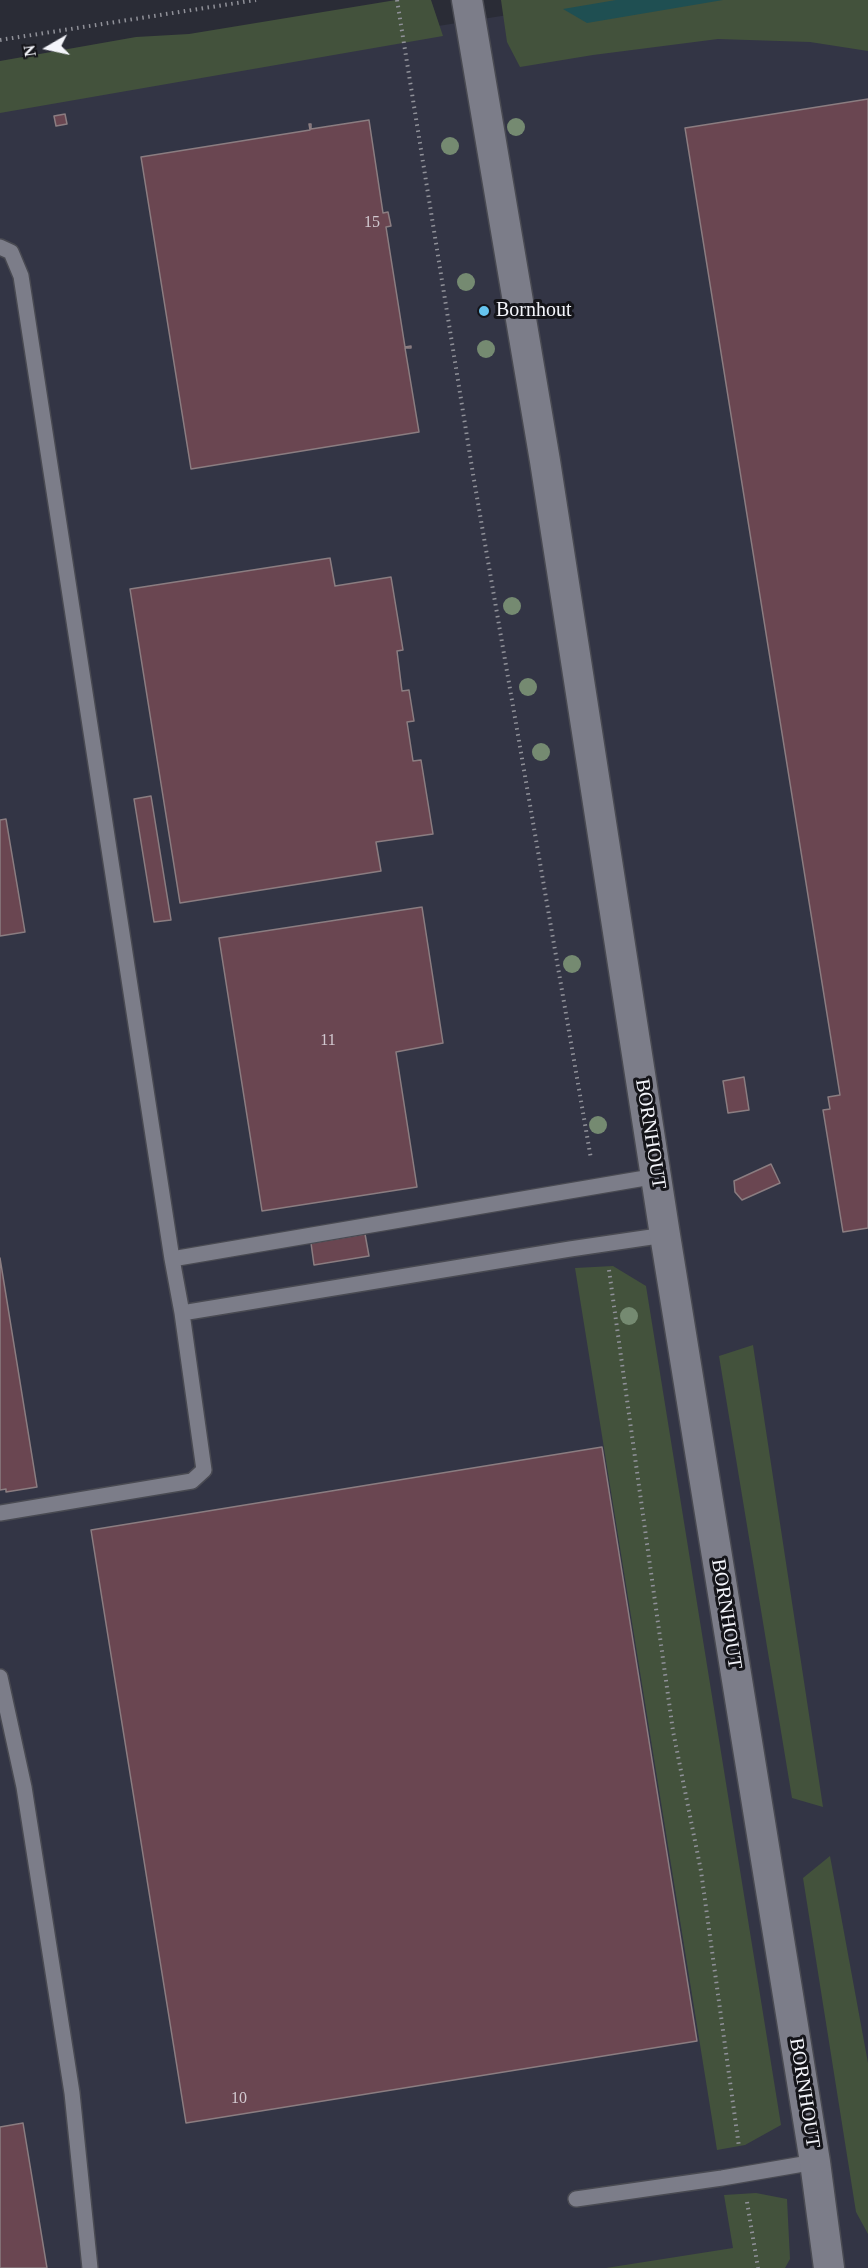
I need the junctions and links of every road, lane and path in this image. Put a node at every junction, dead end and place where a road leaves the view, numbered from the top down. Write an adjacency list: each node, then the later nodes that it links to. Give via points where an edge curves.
1 (256, 0): 4 (path)
2 (397, 0): 7 (path, via 475,486)
3 (466, 0): 6 (street, BORNHOUT, via 545,461)
4 (0, 40)
5 (0, 247): 10 (lane, via 11,252 21,276)
6 (657, 1176): 7 (lane); 8 (street, BORNHOUT)
7 (596, 1186): 10 (lane)
8 (665, 1235): 9 (lane); 14 (street, BORNHOUT)
9 (605, 1243): 11 (lane); 15 (path, via 673,1731 701,1871)
10 (172, 1259): 11 (lane)
11 (182, 1313): 12 (lane, via 204,1470 192,1481)
12 (0, 1513)
13 (0, 1677): 17 (lane, via 24,1787 72,2093)
14 (815, 2162): 15 (lane); 19 (street, BORNHOUT)
15 (743, 2174): 16 (lane); 18 (path)
16 (576, 2199)
17 (90, 2268)
18 (758, 2268)
19 (829, 2268)

